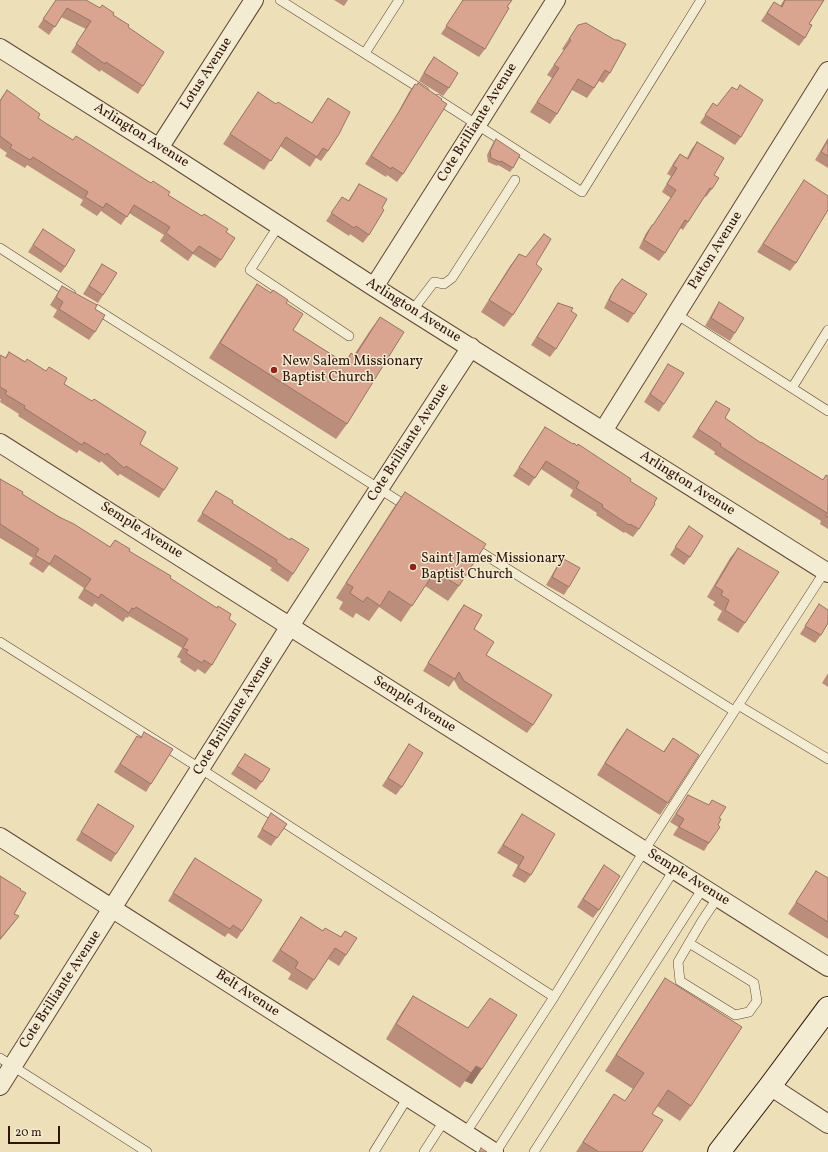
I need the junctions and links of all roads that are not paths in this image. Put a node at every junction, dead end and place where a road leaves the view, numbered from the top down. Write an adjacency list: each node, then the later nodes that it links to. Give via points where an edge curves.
1 (254, 0): 10 (street, Lotus Avenue)
2 (280, 0): 7 (lane)
3 (398, 0): 7 (lane)
4 (556, 0): 9 (street, Cote Brilliante Avenue)
5 (701, 0): 9 (lane, via 582,192)
6 (0, 48): 10 (street, Arlington Avenue)
7 (364, 53): 9 (lane)
8 (828, 71): 16 (street, Patton Avenue)
9 (477, 125): 14 (street, Cote Brilliante Avenue)
10 (159, 148): 12 (street, Arlington Avenue)
11 (515, 180): 15 (lane, via 452,278 444,284 434,282)
12 (279, 225): 14 (street, Arlington Avenue); 18 (lane, via 250,270)
13 (0, 248): 24 (lane)
14 (374, 287): 15 (street, Arlington Avenue)
15 (412, 311): 19 (street, Arlington Avenue)
16 (676, 314): 20 (lane); 22 (street, Patton Avenue)
17 (828, 330): 20 (lane)
18 (348, 336)
19 (471, 347): 22 (street, Arlington Avenue); 24 (street, Cote Brilliante Avenue)
20 (792, 388): 21 (lane)
21 (828, 411)
22 (603, 431): 27 (street, Arlington Avenue)
23 (0, 443): 28 (street, Semple Avenue)
24 (379, 489): 25 (lane); 28 (street, Cote Brilliante Avenue)
25 (413, 510)
26 (466, 543): 30 (lane)
27 (827, 572): 30 (lane)
28 (290, 626): 32 (street, Cote Brilliante Avenue); 34 (street, Semple Avenue)
29 (0, 642): 32 (lane)
30 (736, 708): 31 (lane); 34 (lane)
31 (828, 759)
32 (201, 769): 37 (street, Cote Brilliante Avenue); 40 (lane)
33 (0, 837): 37 (street, Belt Avenue)
34 (644, 851): 35 (street, Semple Avenue); 40 (lane)
35 (674, 870): 36 (street, Semple Avenue); 52 (lane)
36 (711, 893): 38 (lane); 39 (street, Semple Avenue); 53 (lane)
37 (113, 909): 42 (street, Cote Brilliante Avenue); 45 (street, Belt Avenue)
38 (689, 943): 38 (lane, via 678,962 680,981 735,1015 749,1012 757,1001 754,983)
39 (828, 967)
40 (554, 996): 48 (lane)
41 (828, 1008): 44 (main road)
42 (6, 1062): 43 (street, Cote Brilliante Avenue); 49 (lane)
43 (0, 1086)
44 (770, 1086): 47 (street); 54 (main road)
45 (408, 1097): 46 (street, Belt Avenue); 50 (lane)
46 (444, 1120): 48 (street, Belt Avenue); 51 (lane)
47 (828, 1124)
48 (465, 1134): 52 (street, Belt Avenue)
49 (148, 1152)
50 (374, 1152)
51 (424, 1152)
52 (494, 1152)
53 (534, 1152)
54 (719, 1152)

